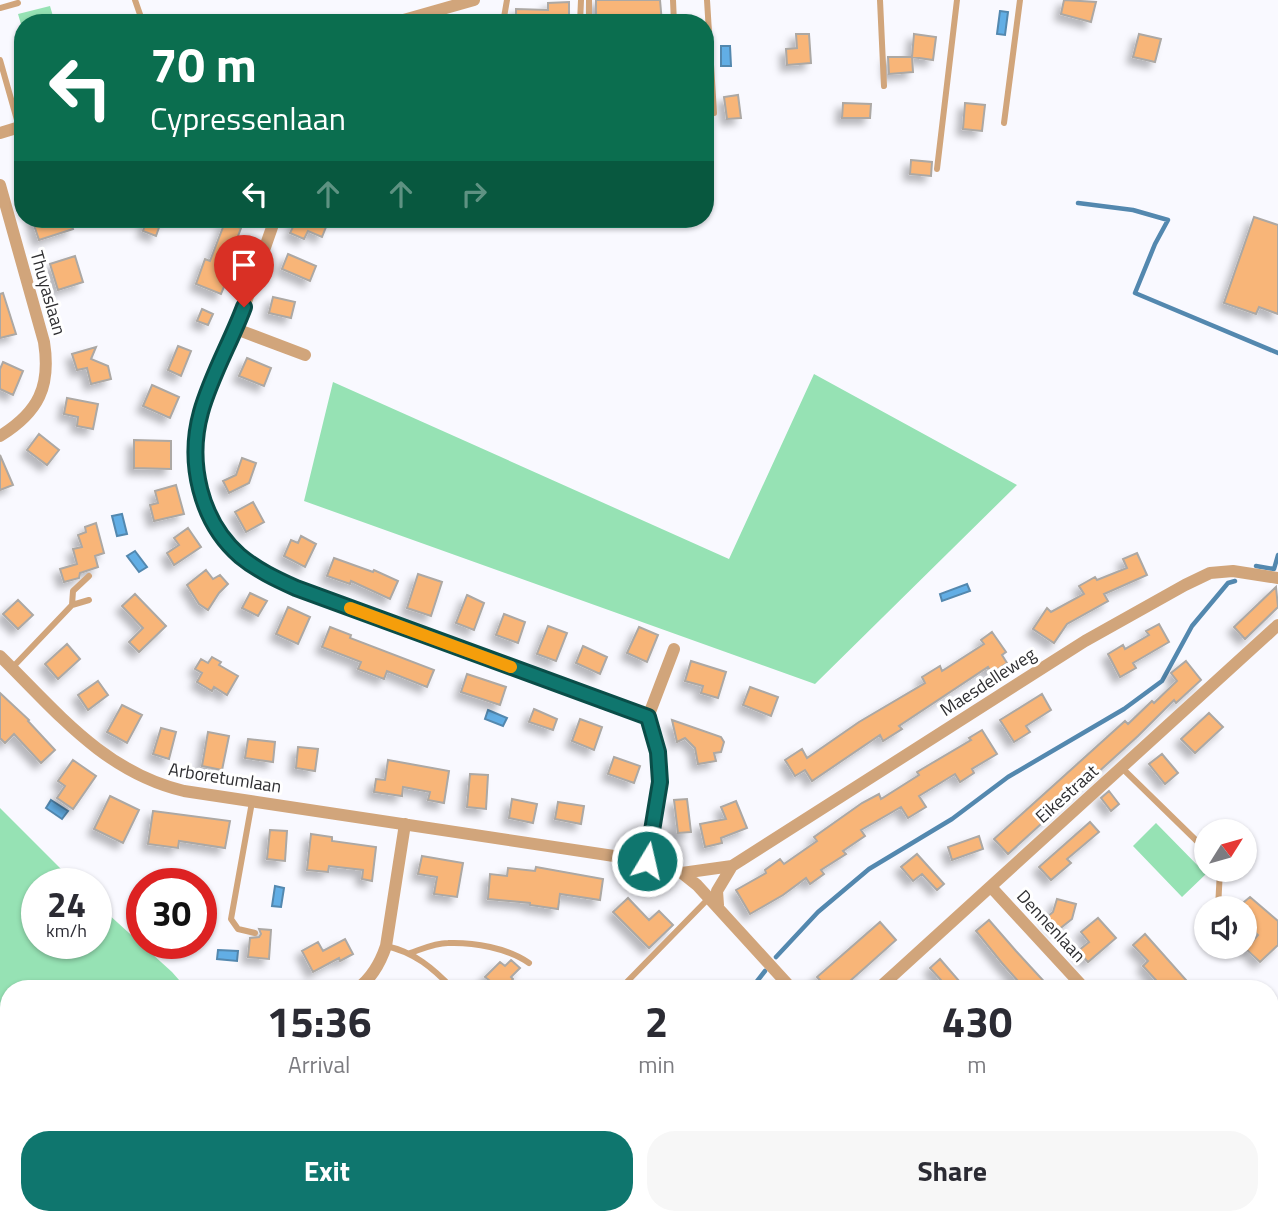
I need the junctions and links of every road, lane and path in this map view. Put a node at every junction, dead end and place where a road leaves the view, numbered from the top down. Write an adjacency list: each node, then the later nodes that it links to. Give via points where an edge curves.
1 (474, 0): 7 (street)
2 (880, 0): 11 (lane)
3 (957, 0): 14 (lane)
4 (1020, 0): 13 (lane)
5 (18, 3): 6 (lane)
6 (0, 8)
7 (444, 9): 8 (street); 9 (lane)
8 (426, 14)
9 (443, 14)
10 (0, 60): 12 (lane)
11 (884, 86)
12 (14, 105)
13 (1004, 122)
14 (937, 169)
15 (0, 185): 19 (street, Thuyaslaan, via 47,360 46,381 38,399)
16 (272, 228): 17 (street)
17 (236, 329): 18 (street); 28 (street, via 201,411 195,459 208,512 239,555 268,576 296,588)
18 (305, 355)
19 (0, 436)
20 (89, 576): 23 (lane, via 73,591)
21 (1278, 579): 34 (street, Maesdelleweg, via 1233,571 1210,573 1185,585 1085,641)
22 (89, 600): 23 (lane)
23 (72, 605): 27 (lane)
24 (1278, 625): 29 (street, Eikestraat)
25 (674, 649): 28 (street)
26 (0, 656): 27 (street, Arboretumlaan)
27 (12, 668): 30 (street, Arboretumlaan, via 118,765 161,786)
28 (648, 717): 33 (street, via 660,782)
29 (1122, 768): 32 (lane); 36 (street, Eikestraat)
30 (252, 800): 31 (street, Arboretumlaan); 38 (lane, via 231,919 238,929)
31 (405, 824): 33 (street, Arboretumlaan); 39 (street)
32 (1194, 838)
33 (647, 861): 35 (street, Arboretumlaan)
34 (732, 866): 35 (street, Maesdelleweg); 37 (street)
35 (682, 873): 37 (street, Arboretumlaan)
36 (991, 887): 46 (street, Eikestraat); 47 (street, Dennenlaan)
37 (714, 901): 44 (lane); 45 (street, Arboretumlaan)
38 (255, 933)
39 (386, 946): 40 (lane); 42 (street)
40 (410, 953): 41 (lane, via 446,943 476,945); 43 (lane)
41 (529, 963)
42 (368, 980)
43 (444, 980)
44 (630, 980)
45 (784, 980)
46 (888, 980)
47 (1077, 980)
48 (951, 1225): 49 (street)
49 (979, 1225)

